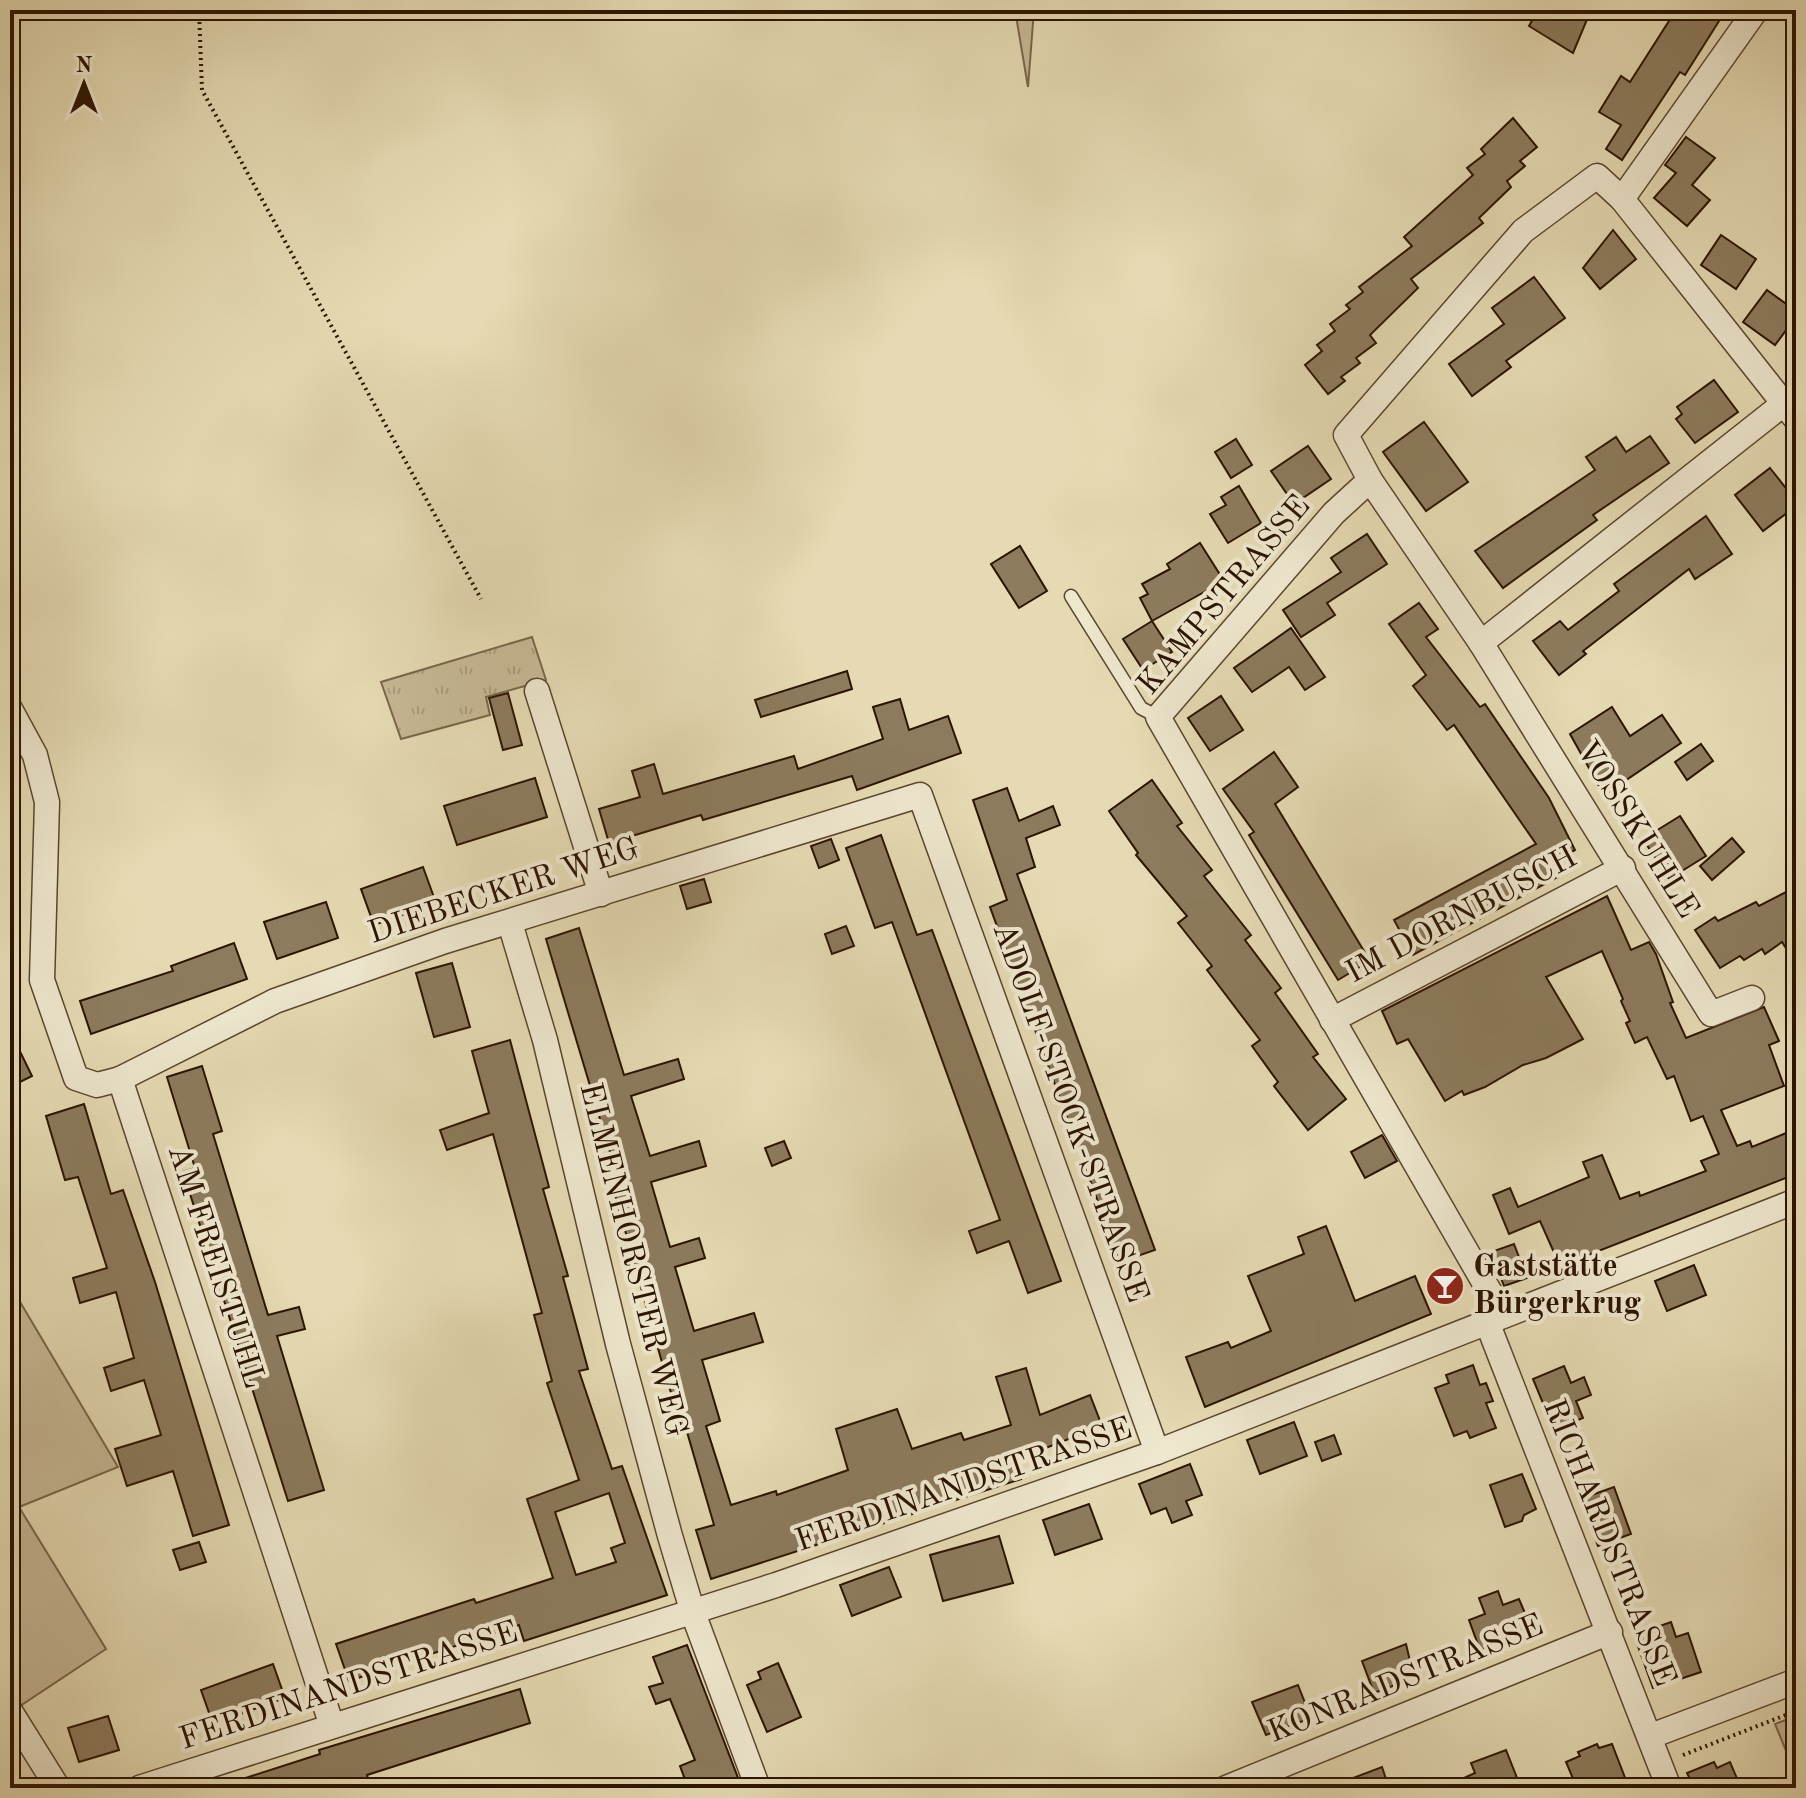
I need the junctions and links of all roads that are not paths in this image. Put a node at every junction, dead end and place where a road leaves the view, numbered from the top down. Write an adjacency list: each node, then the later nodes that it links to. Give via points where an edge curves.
1 (1756, 10): 2 (street)
2 (1622, 199): 3 (street); 4 (street, via 1597,176 1523,231 1346,435)
3 (1792, 406): 6 (street)
4 (1370, 480): 6 (street, VOSSKUHLE); 9 (street, KAMPSTRASSE, via 1334,513)
5 (1071, 596): 9 (lane, via 1141,708)
6 (1481, 643): 11 (street, VOSSKUHLE)
7 (537, 691): 12 (street)
8 (10, 709): 16 (street, via 35,755 47,802 42,980 76,1078 97,1085)
9 (1158, 717): 15 (street, KAMPSTRASSE)
10 (920, 795): 12 (street, DIEBECKER WEG); 19 (street, ADOLF-STOCK-STRASSE)
11 (1623, 868): 14 (street, VOSSKUHLE, via 1711,1014); 15 (street, IM DORNBUSCH)
12 (601, 894): 13 (street, DIEBECKER WEG)
13 (510, 923): 16 (street, DIEBECKER WEG, via 275,1001); 20 (street, ELMENHORSTER WEG)
14 (1752, 998)
15 (1332, 1020): 18 (street, KAMPSTRASSE)
16 (120, 1079): 24 (street, AM FREISTUHL)
17 (1796, 1201): 18 (street, FERDINANDSTRASSE)
18 (1495, 1319): 19 (street, FERDINANDSTRASSE); 21 (street, RICHARDSTRASSE, via 1513,1394)
19 (1157, 1452): 20 (street, FERDINANDSTRASSE)
20 (693, 1613): 24 (street, FERDINANDSTRASSE); 28 (street, ELMENHORSTER WEG)
21 (1610, 1632): 25 (street, RICHARDSTRASSE); 29 (street, KONRADSTRASSE)
22 (1796, 1681): 25 (street)
23 (10, 1711): 26 (street)
24 (332, 1726): 27 (street, FERDINANDSTRASSE)
25 (1651, 1736): 30 (street, RICHARDSTRASSE)
26 (58, 1788)
27 (139, 1788)
28 (758, 1788)
29 (1226, 1788)
30 (1669, 1788)

